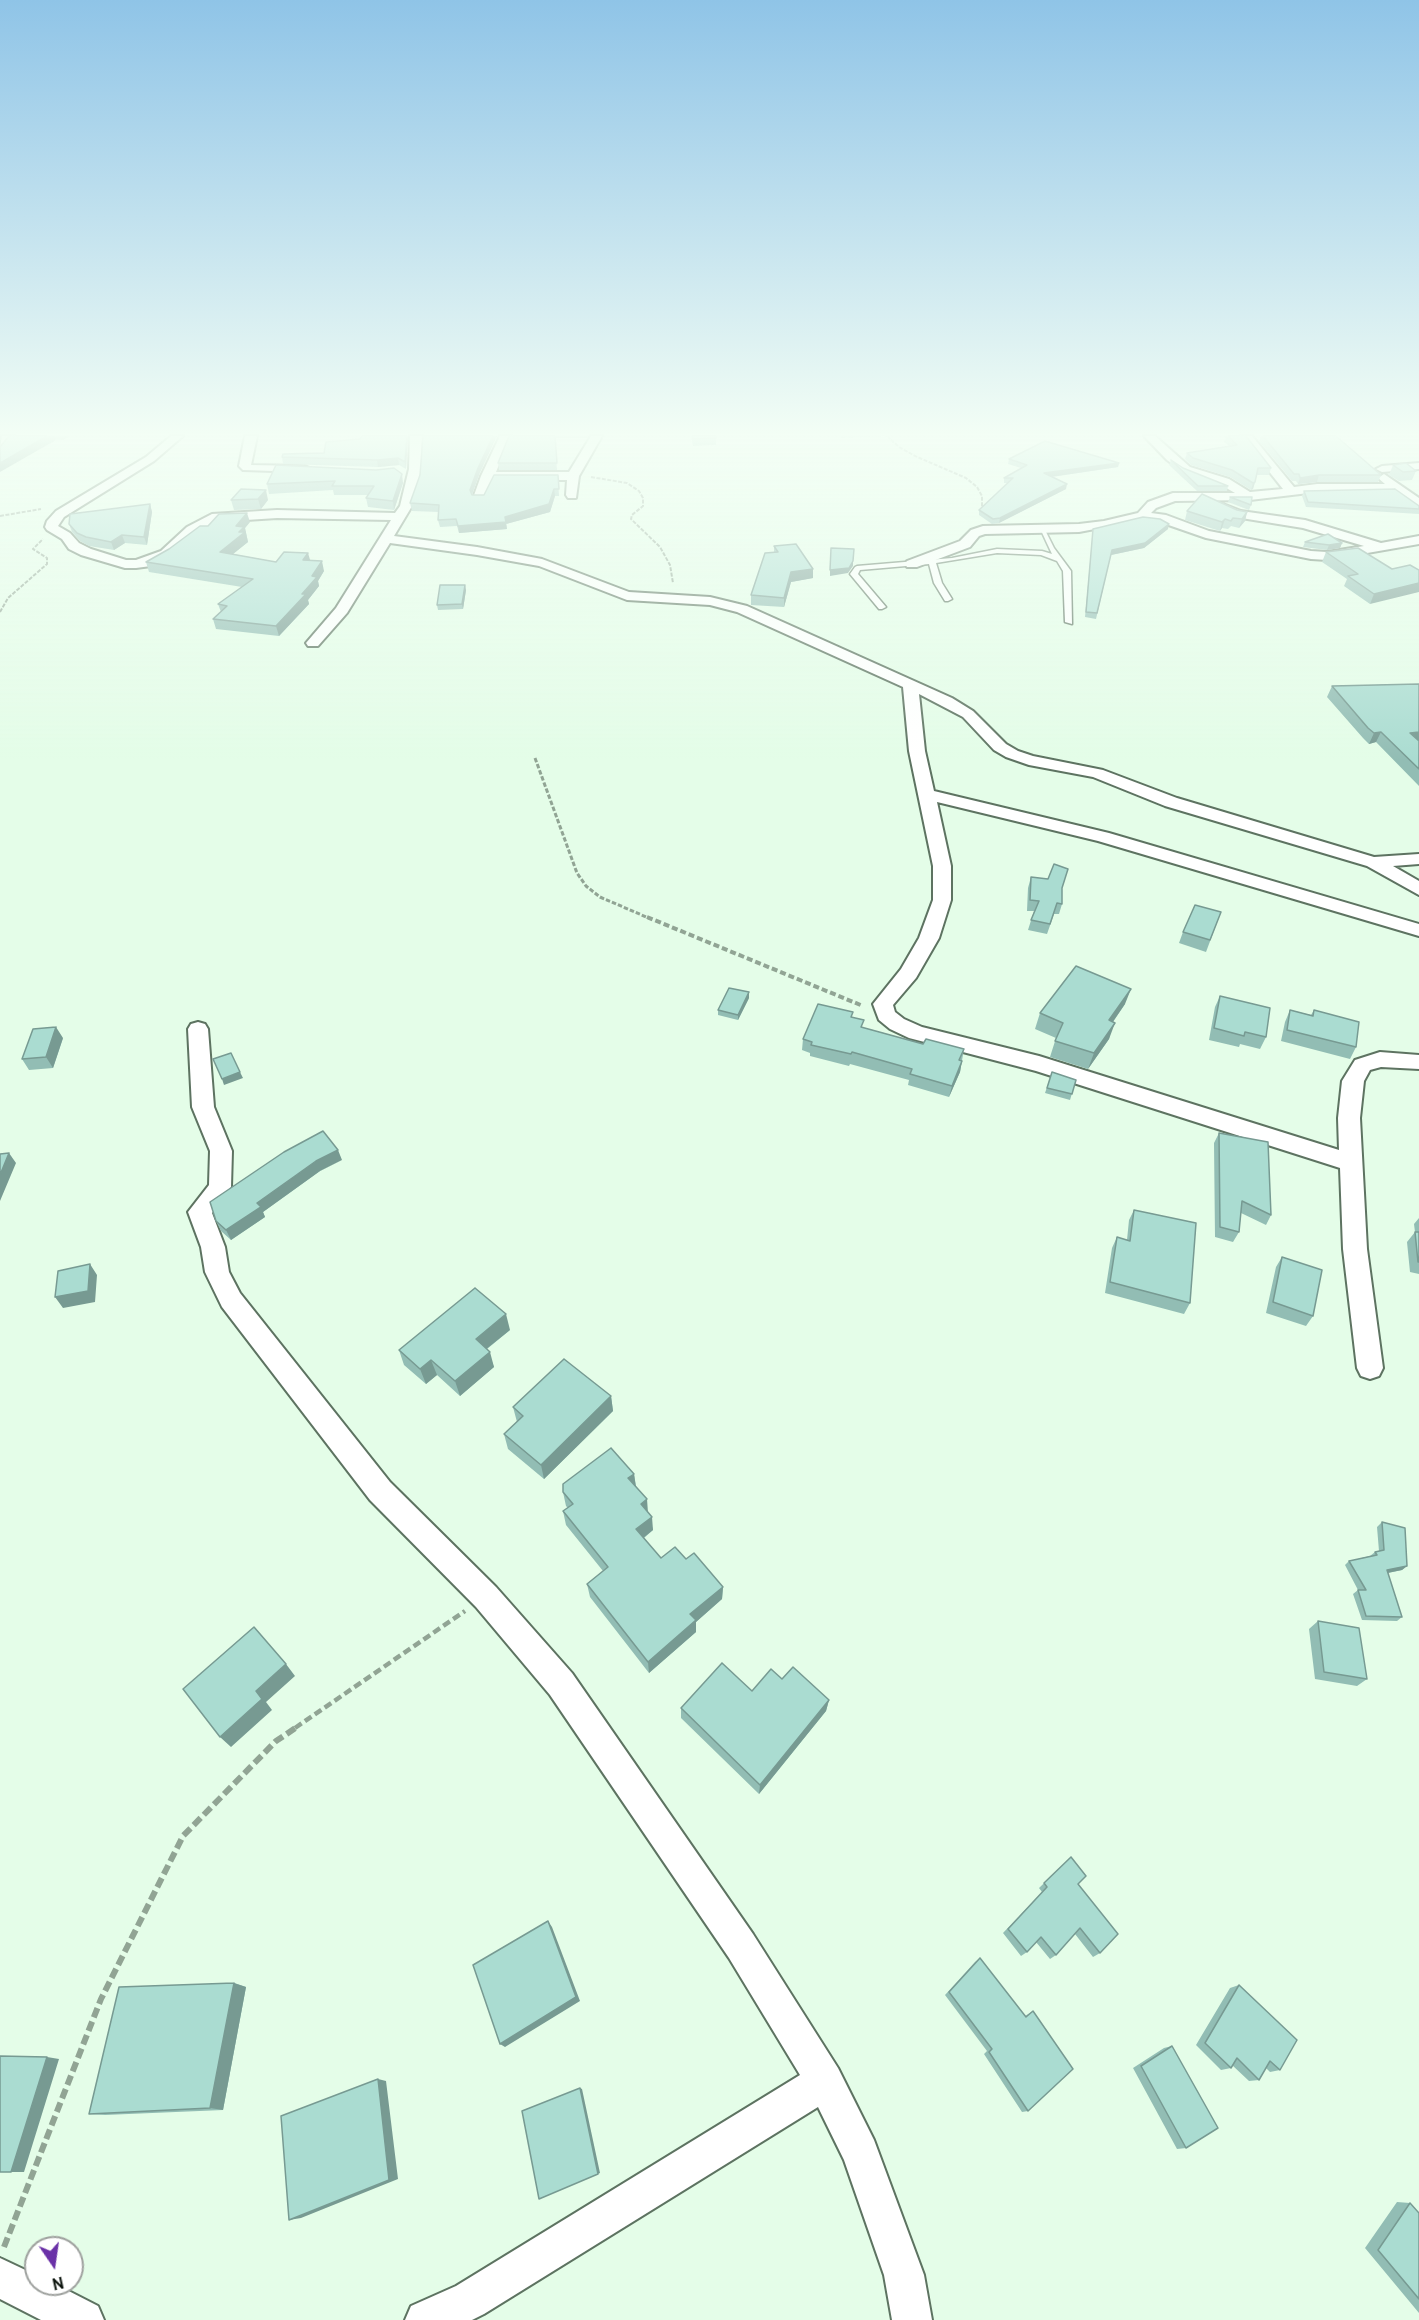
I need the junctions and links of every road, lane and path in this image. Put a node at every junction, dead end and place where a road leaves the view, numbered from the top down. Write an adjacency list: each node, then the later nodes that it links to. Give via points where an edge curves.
1 (37, 544): 19 (path, via 33,549 47,558 47,564 9,598)
2 (73, 544): 3 (street, via 86,552 136,564 166,554)
3 (177, 544)
4 (384, 544): 21 (street, via 342,610)
5 (426, 544): 16 (street, via 542,563 627,596)
6 (657, 544): 16 (path, via 670,565)
7 (964, 544): 15 (street)
8 (1049, 544): 13 (lane)
9 (1255, 544): 12 (street, via 1327,556)
10 (1373, 544): 12 (street)
11 (1388, 544): 12 (street)
12 (1379, 546)
13 (1060, 560): 14 (lane, via 1042,553 996,551); 20 (lane, via 1069,579)
14 (932, 562): 15 (lane); 17 (lane)
15 (912, 564): 18 (lane, via 854,570)
16 (676, 599): 22 (street, via 710,601 742,609)
17 (948, 600)
18 (882, 607)
19 (0, 612)
20 (1069, 622)
21 (313, 643)
22 (911, 687): 24 (street, via 917,751); 26 (street, via 968,714 1000,747 1029,760 1097,773 1170,802)
23 (535, 758): 29 (path, via 577,873 600,897)
24 (928, 795): 28 (street, via 1103,837); 29 (street, via 942,866 942,900 929,938 909,973 883,1004)
25 (1419, 859): 26 (street)
26 (1373, 861): 27 (street)
27 (1419, 889)
28 (1419, 930)
29 (886, 1015): 32 (street, via 916,1033 1039,1064)
30 (198, 1029): 34 (street, via 203,1107 221,1151 219,1187 200,1212 217,1272 231,1300 380,1491)
31 (1419, 1062): 32 (street, via 1380,1059 1362,1065 1353,1081 1350,1108)
32 (1352, 1162): 33 (street, via 1355,1249)
33 (1370, 1368)
34 (486, 1597): 35 (street, via 561,1684 741,1946); 36 (path, via 276,1741 183,1836 101,1999)
35 (825, 2081): 39 (street, via 470,2300); 40 (street, via 861,2153 904,2275)
36 (0, 2256)
37 (0, 2278): 38 (street)
38 (84, 2320)
39 (425, 2320)
40 (912, 2320)

